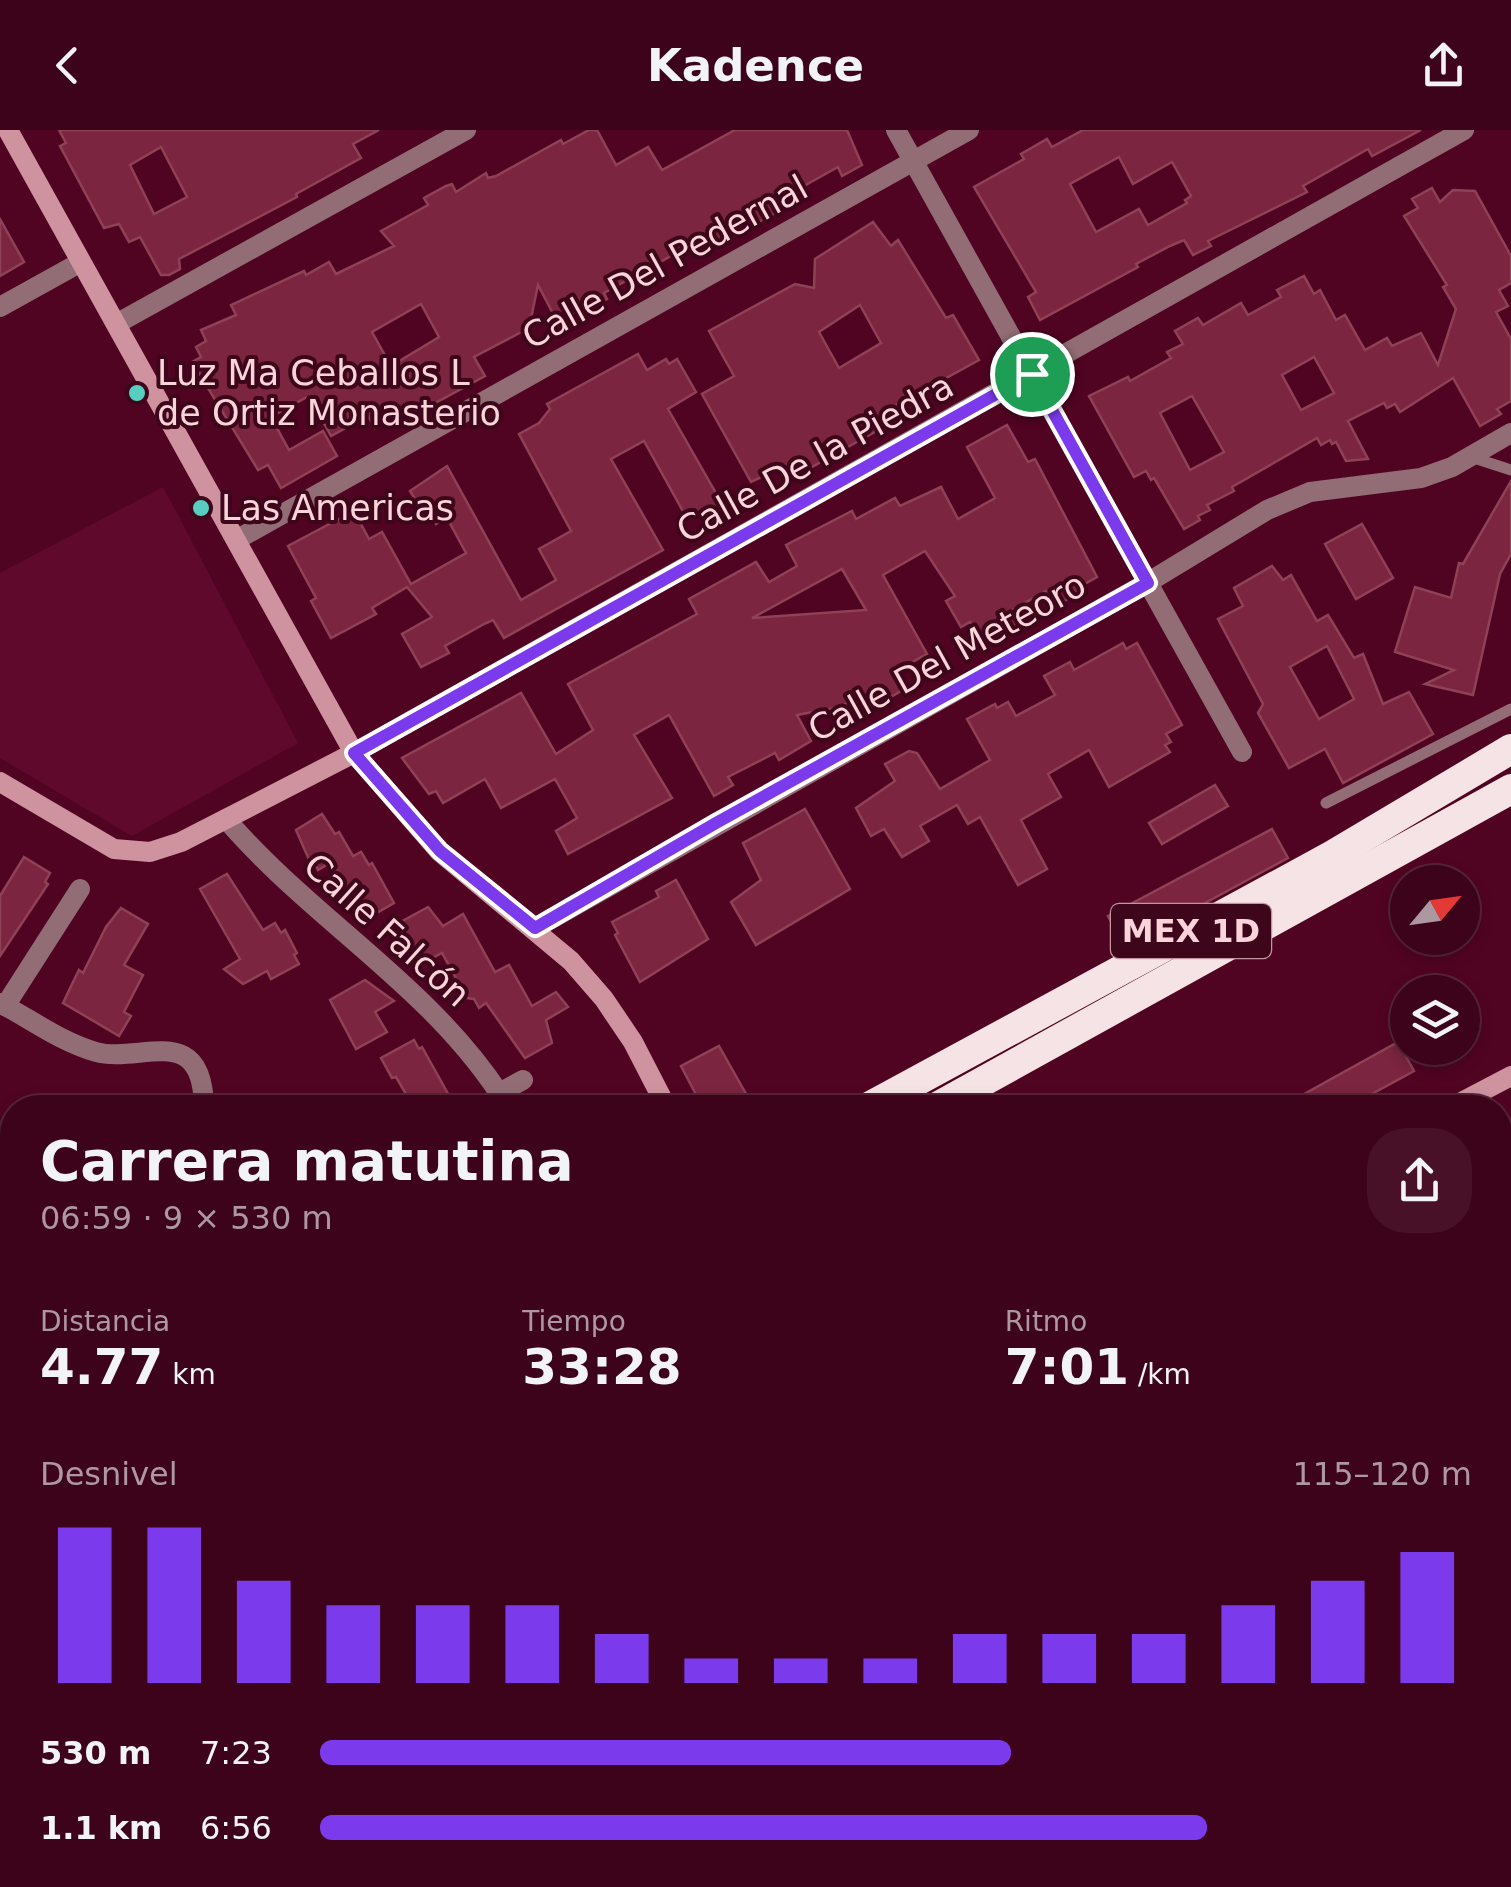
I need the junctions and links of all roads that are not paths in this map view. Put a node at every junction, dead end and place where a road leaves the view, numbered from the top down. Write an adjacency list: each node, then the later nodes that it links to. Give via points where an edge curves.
1 (8, 130): 7 (main road)
2 (466, 130): 9 (street)
3 (896, 130): 6 (street)
4 (969, 130): 6 (street, Calle Del Pedernal)
5 (1464, 130): 10 (street, Calle De la Piedra)
6 (913, 161): 10 (street); 14 (street, Calle Del Pedernal)
7 (81, 262): 8 (street); 9 (main road)
8 (0, 308)
9 (116, 324): 14 (main road)
10 (1032, 374): 15 (street); 19 (street, Calle De la Piedra)
11 (1511, 432): 12 (street, Calle Del Meteoro)
12 (1472, 457): 13 (lane); 15 (street, Calle Del Meteoro, via 1421,478 1310,492 1267,510)
13 (1511, 470)
14 (236, 540): 19 (main road)
15 (1148, 583): 18 (street); 25 (street, Calle Del Meteoro)
16 (1511, 709): 22 (lane)
17 (1511, 749): 31 (highway, MEX 1D, via 1332,855)
18 (1242, 752)
19 (354, 753): 23 (main road); 25 (main road, via 440,851)
20 (0, 782): 23 (main road, via 132,852 181,842)
21 (1511, 789): 32 (highway, MEX 1D)
22 (1326, 803)
23 (226, 819): 28 (street, Calle Falcón, via 280,878 440,1018 499,1093)
24 (80, 888): 26 (street)
25 (535, 928): 30 (main road, via 604,999)
26 (2, 1004): 29 (street, via 98,1053 162,1050 183,1056 196,1068)
27 (1511, 1076): 33 (main road)
28 (523, 1080)
29 (203, 1095)
30 (660, 1095)
31 (891, 1095)
32 (958, 1095)
33 (1475, 1095)

